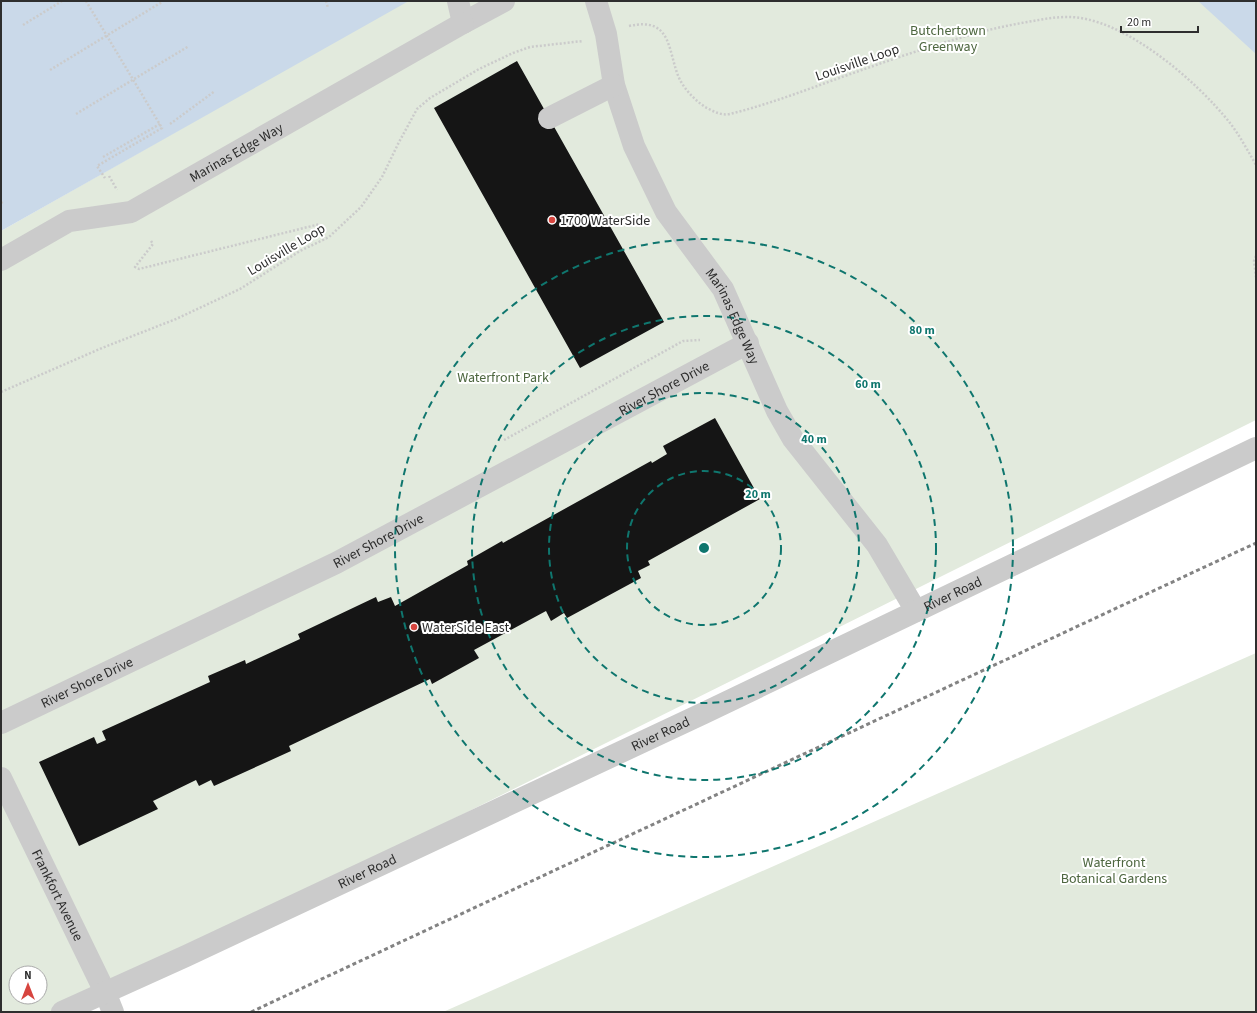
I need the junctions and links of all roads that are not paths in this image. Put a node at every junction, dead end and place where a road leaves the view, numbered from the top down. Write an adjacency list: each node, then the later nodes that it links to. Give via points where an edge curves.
1 (458, 1): 4 (street)
2 (504, 1): 4 (street, Marinas Edge Way)
3 (596, 1): 5 (street, Marinas Edge Way, via 606,34)
4 (463, 23): 7 (street, Marinas Edge Way, via 131,212 69,221)
5 (614, 85): 6 (street); 8 (street, Marinas Edge Way, via 634,146 666,212 722,288)
6 (549, 118)
7 (1, 260)
8 (748, 344): 10 (street, Marinas Edge Way, via 777,411 793,439 877,545); 11 (street, River Shore Drive, via 336,563)
9 (1256, 448): 10 (street, River Road)
10 (916, 611): 13 (street, River Road, via 683,723)
11 (1, 723)
12 (1, 778): 13 (street, Frankfort Avenue)
13 (105, 992): 14 (street, River Road); 15 (street, Frankfort Avenue)
14 (62, 1012)
15 (113, 1012)

